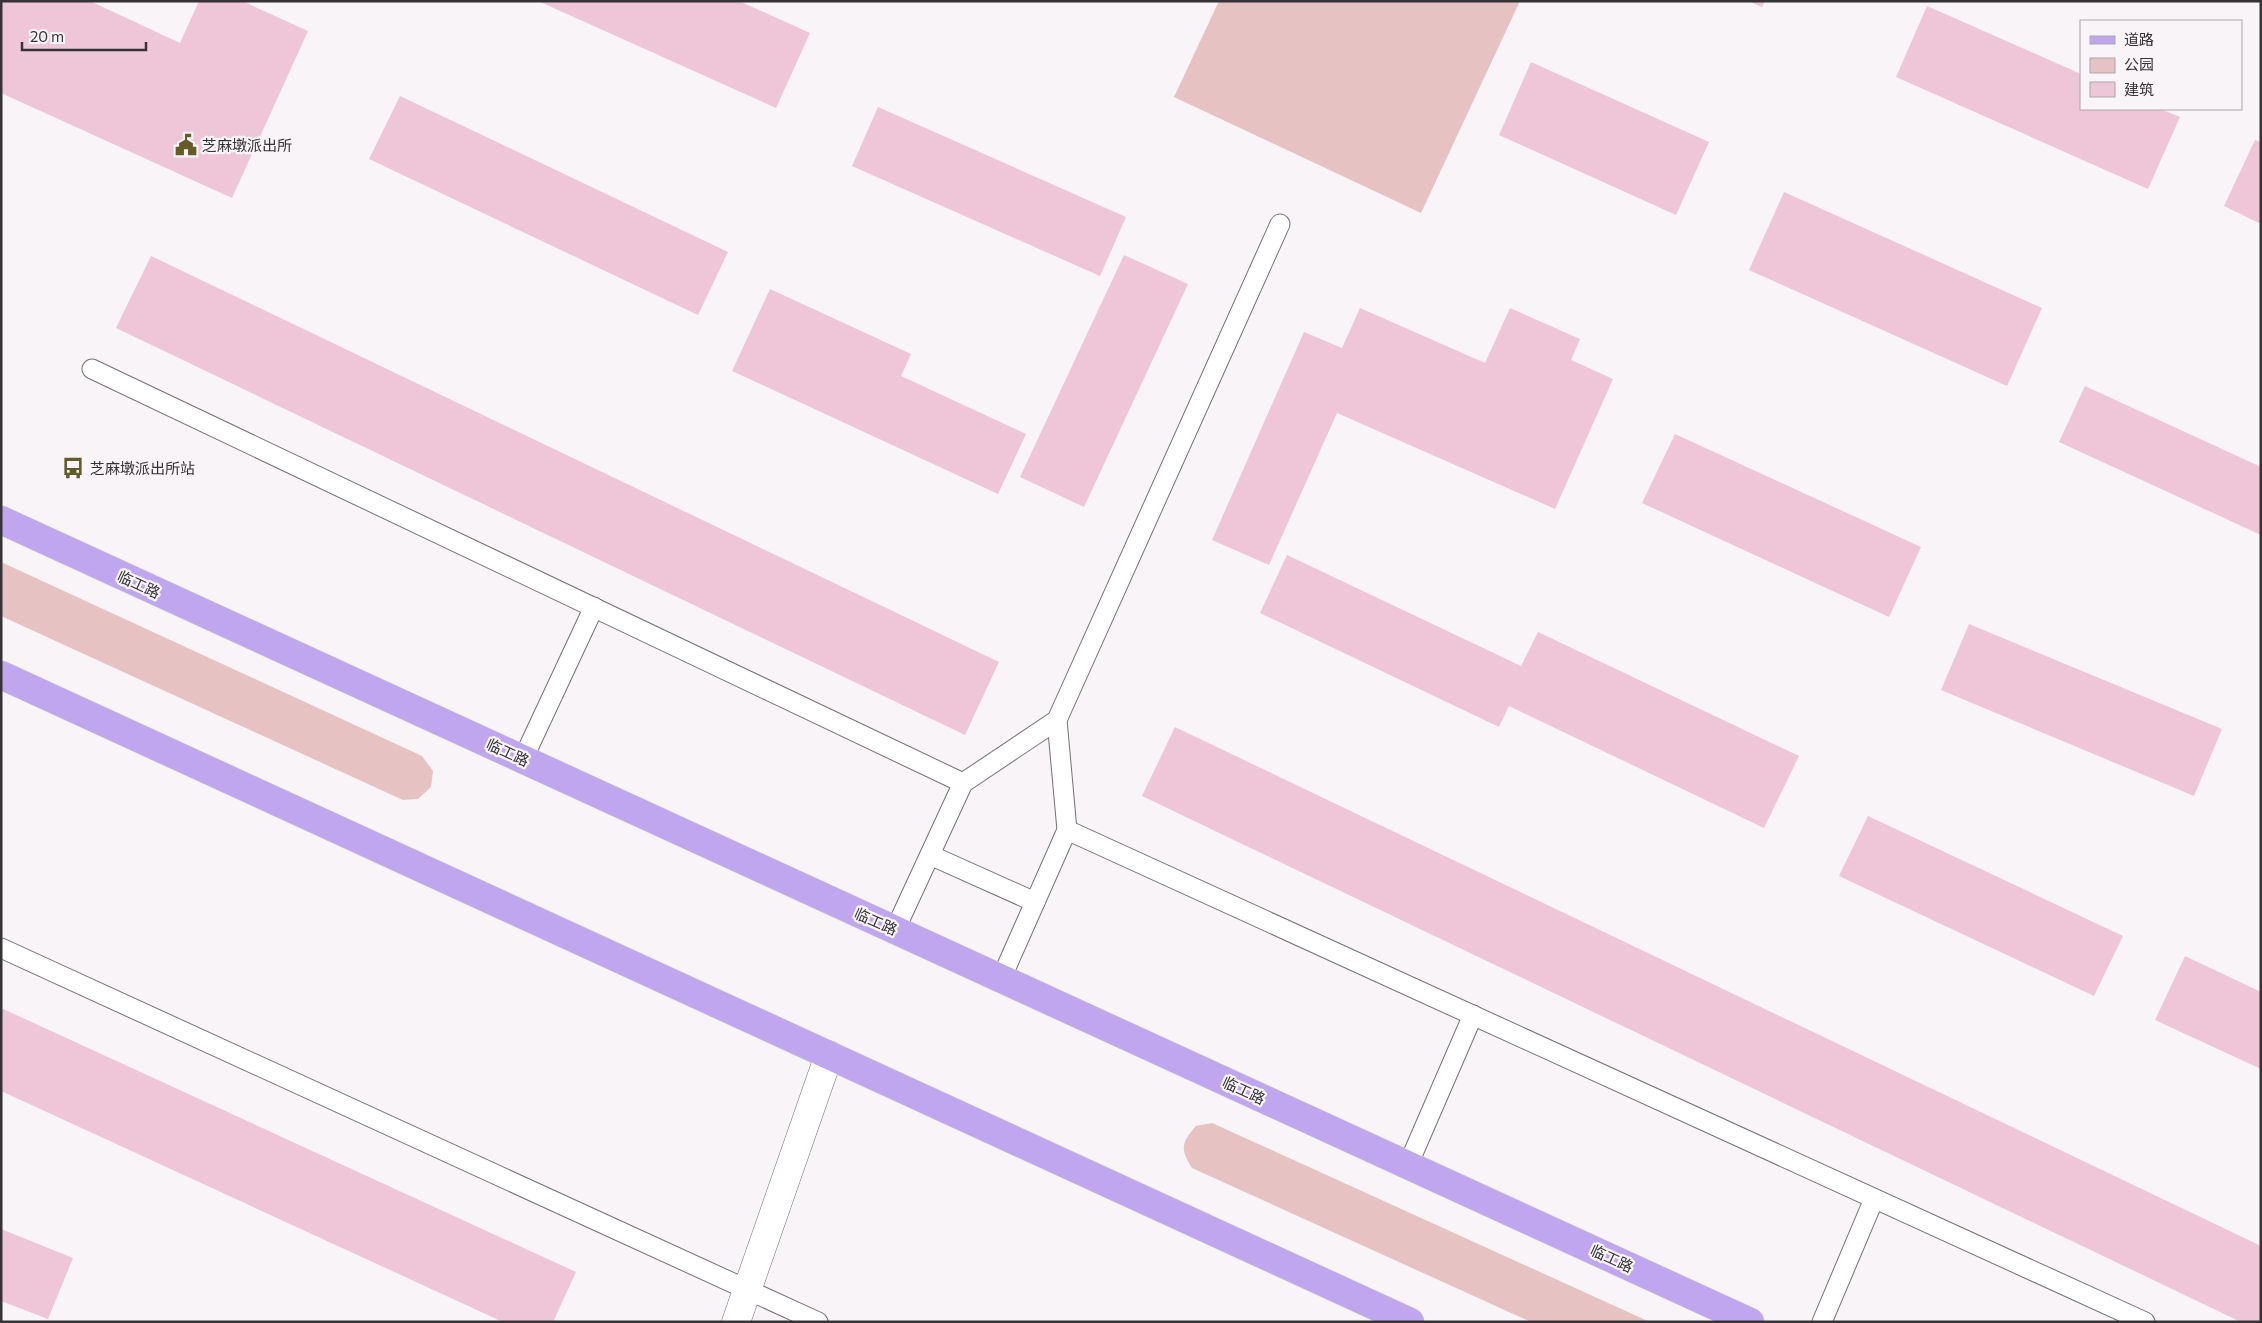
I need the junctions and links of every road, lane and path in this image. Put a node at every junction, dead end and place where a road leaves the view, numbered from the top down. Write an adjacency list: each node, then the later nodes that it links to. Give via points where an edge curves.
1 (1280, 224): 6 (lane)
2 (92, 369): 4 (lane)
3 (1, 520): 7 (main road, 临工路)
4 (594, 607): 7 (lane); 8 (lane)
5 (1, 675): 16 (main road)
6 (1057, 720): 8 (lane); 9 (lane)
7 (523, 759): 12 (main road, 临工路)
8 (964, 782): 10 (lane)
9 (1067, 830): 11 (lane); 15 (lane)
10 (930, 855): 11 (lane); 12 (lane)
11 (1035, 902): 14 (lane)
12 (895, 930): 14 (main road, 临工路)
13 (1, 948): 19 (lane)
14 (1001, 979): 17 (main road, 临工路)
15 (1473, 1015): 17 (lane); 18 (lane)
16 (829, 1055): 19 (street); 22 (main road)
17 (1408, 1165): 23 (main road, 临工路)
18 (1874, 1199): 24 (lane); 25 (lane)
19 (747, 1290): 20 (street); 21 (lane)
20 (736, 1322)
21 (818, 1322)
22 (1410, 1322)
23 (1750, 1322)
24 (1822, 1322)
25 (2145, 1322)

